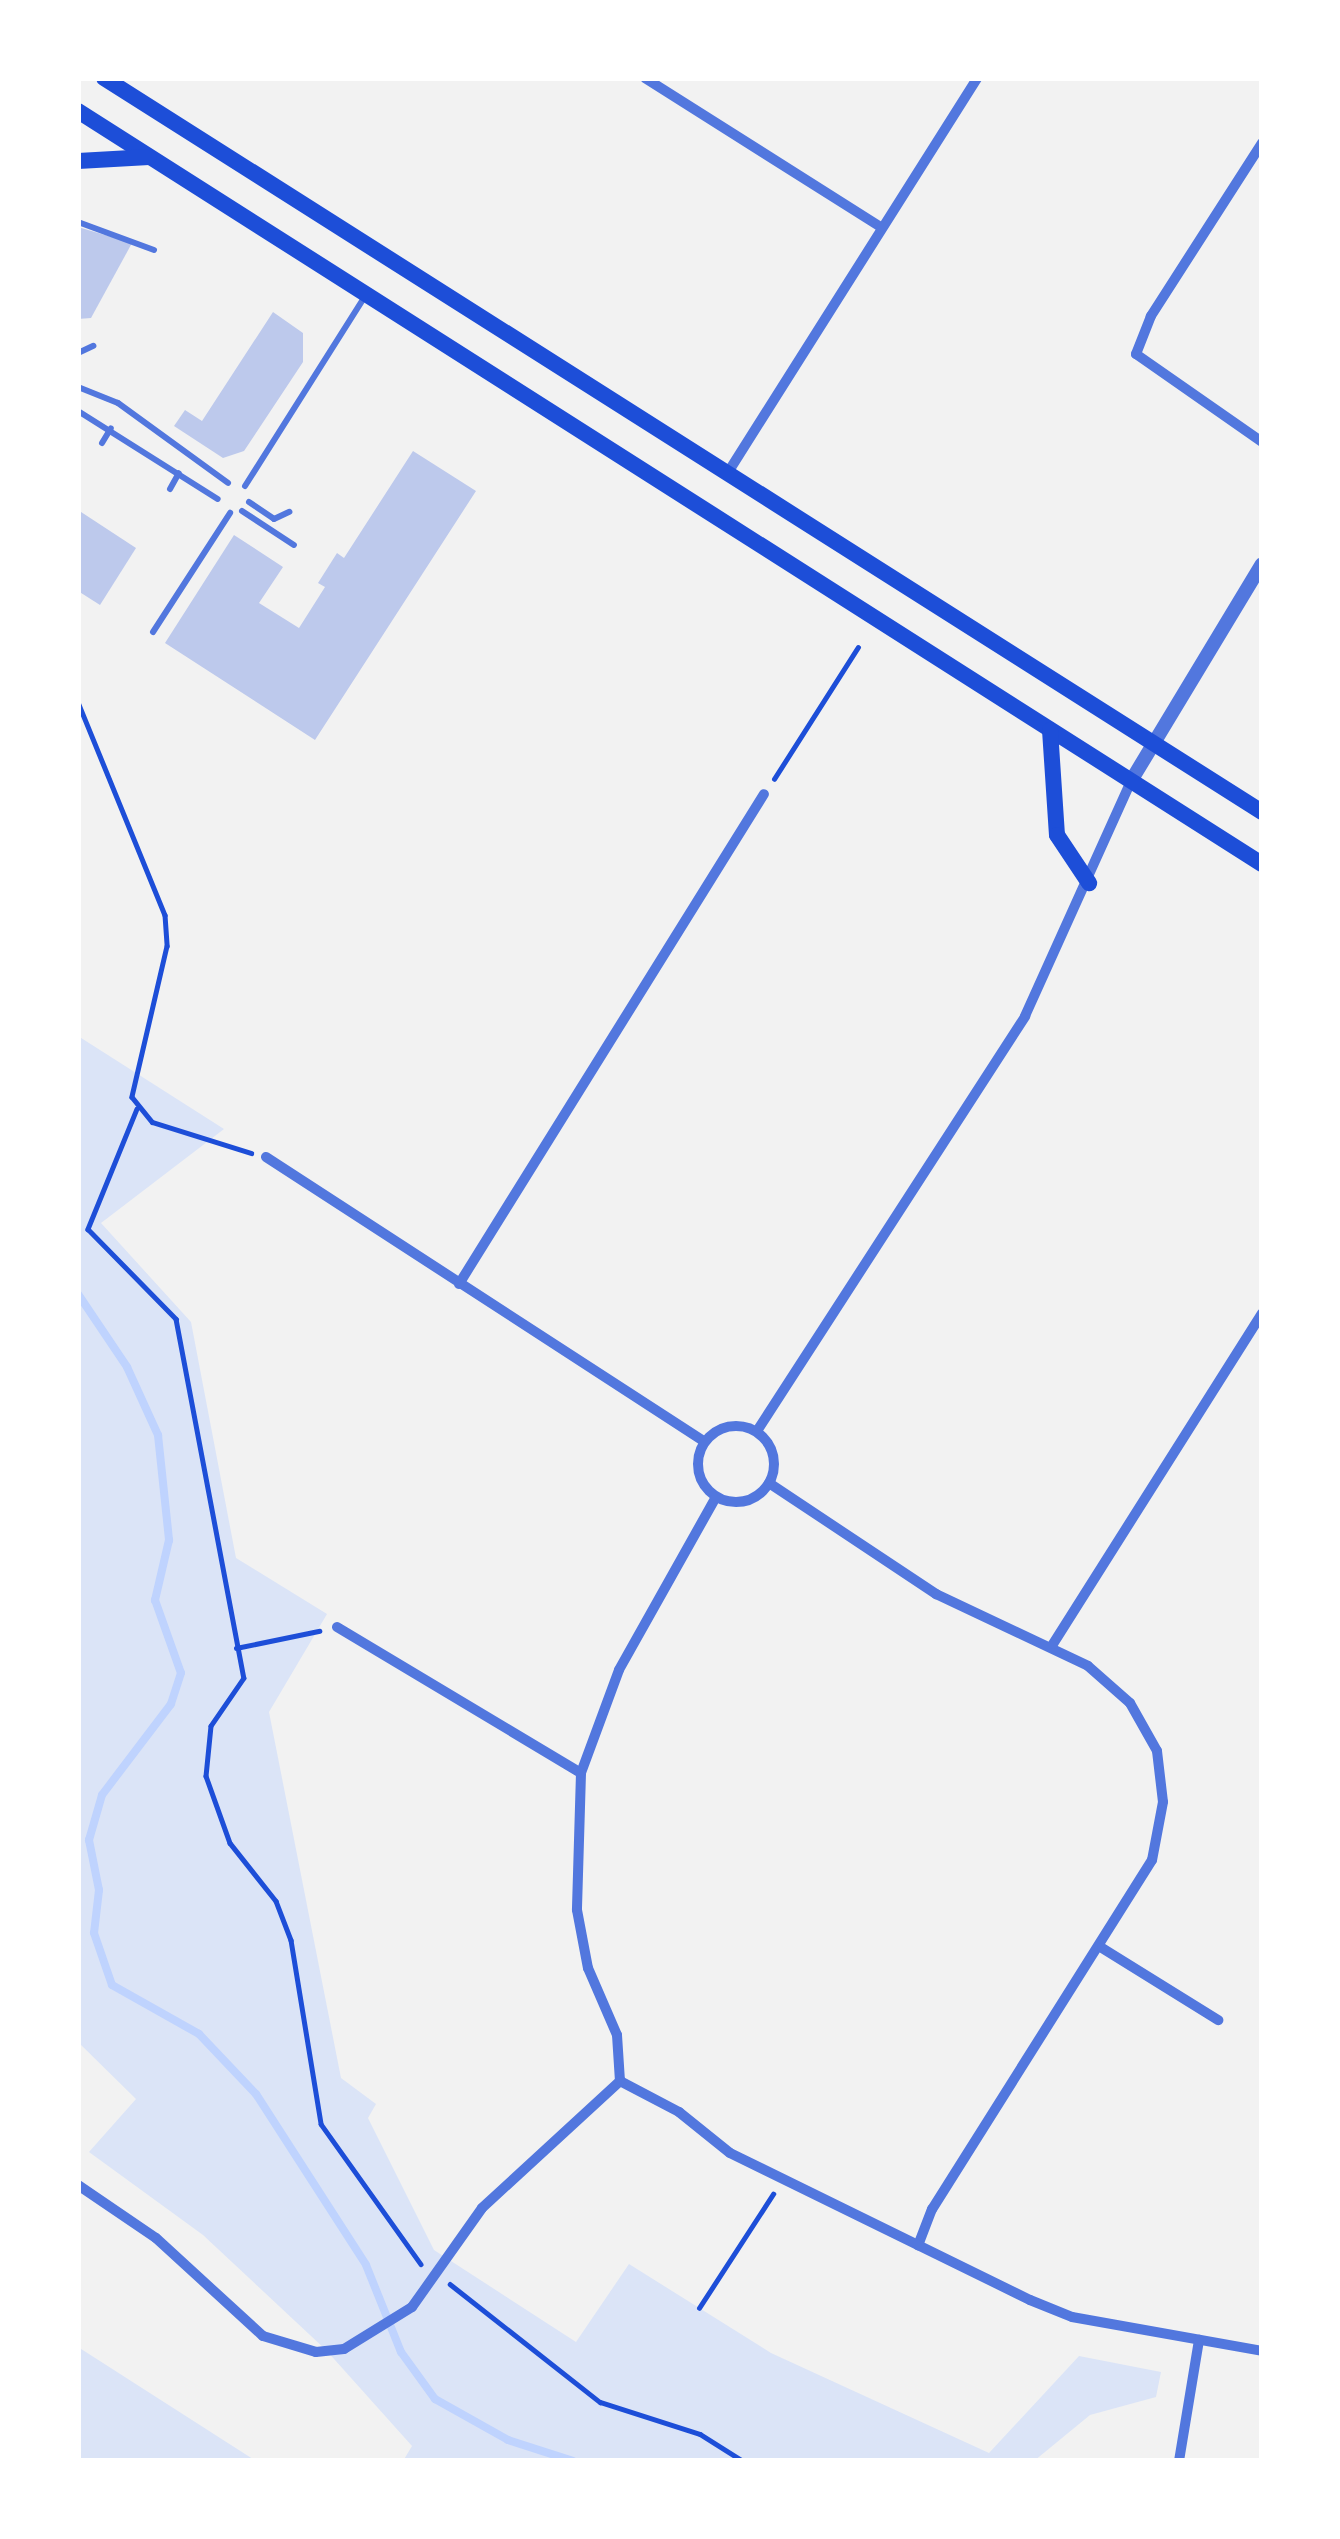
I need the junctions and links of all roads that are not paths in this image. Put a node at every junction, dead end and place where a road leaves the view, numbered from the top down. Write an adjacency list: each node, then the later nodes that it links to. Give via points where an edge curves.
1 (104, 78): 20 (main road)
2 (645, 78): 9 (street)
3 (977, 78): 9 (street)
4 (78, 111): 6 (main road)
5 (1262, 142): 17 (street, via 1151,316 1136,354)
6 (150, 157): 7 (main road); 11 (main road)
7 (78, 161)
8 (78, 222): 10 (lane)
9 (882, 228): 20 (street)
10 (154, 250)
11 (367, 294): 22 (lane); 32 (main road)
12 (93, 346): 13 (lane)
13 (78, 353)
14 (78, 386): 21 (lane, via 121,405)
15 (78, 411): 16 (lane)
16 (111, 428): 18 (lane); 19 (lane)
17 (1262, 442)
18 (102, 443)
19 (179, 473): 23 (lane); 24 (lane)
20 (727, 474): 33 (main road)
21 (228, 483)
22 (245, 486)
23 (170, 489)
24 (218, 499)
25 (248, 502): 27 (lane, via 274,518)
26 (242, 511): 29 (lane)
27 (290, 512)
28 (230, 513): 31 (lane)
29 (294, 545)
30 (1262, 564): 33 (street)
31 (153, 632)
32 (1050, 730): 34 (main road); 38 (main road, via 1057,835)
33 (1152, 742): 34 (street); 36 (main road)
34 (1132, 781): 37 (main road); 38 (street)
35 (764, 794): 40 (street)
36 (1262, 812)
37 (1262, 863)
38 (1089, 883): 42 (street, via 1025,1016)
39 (266, 1157): 40 (street)
40 (459, 1283): 43 (street)
41 (1262, 1313): 47 (street)
42 (758, 1431): 43 (street, via 729,1426); 44 (street, via 774,1455)
43 (705, 1442): 45 (street, via 699,1472)
44 (770, 1484): 45 (street, via 746,1501); 47 (street, via 936,1594)
45 (716, 1497): 48 (street, via 619,1670)
46 (338, 1627): 48 (street)
47 (1053, 1644): 49 (street, via 1130,1703 1157,1751 1163,1802 1152,1860)
48 (581, 1773): 51 (street, via 577,1910 588,1968 617,2035)
49 (1102, 1948): 50 (street); 53 (street, via 932,2209)
50 (1218, 2020)
51 (620, 2081): 52 (street, via 482,2208 412,2307 344,2349 316,2352 263,2336 156,2238); 53 (street, via 782,2179)
52 (78, 2185)
53 (918, 2245): 54 (street, via 1072,2317)
54 (1199, 2340): 55 (street); 56 (street)
55 (1262, 2351)
56 (1179, 2461)

